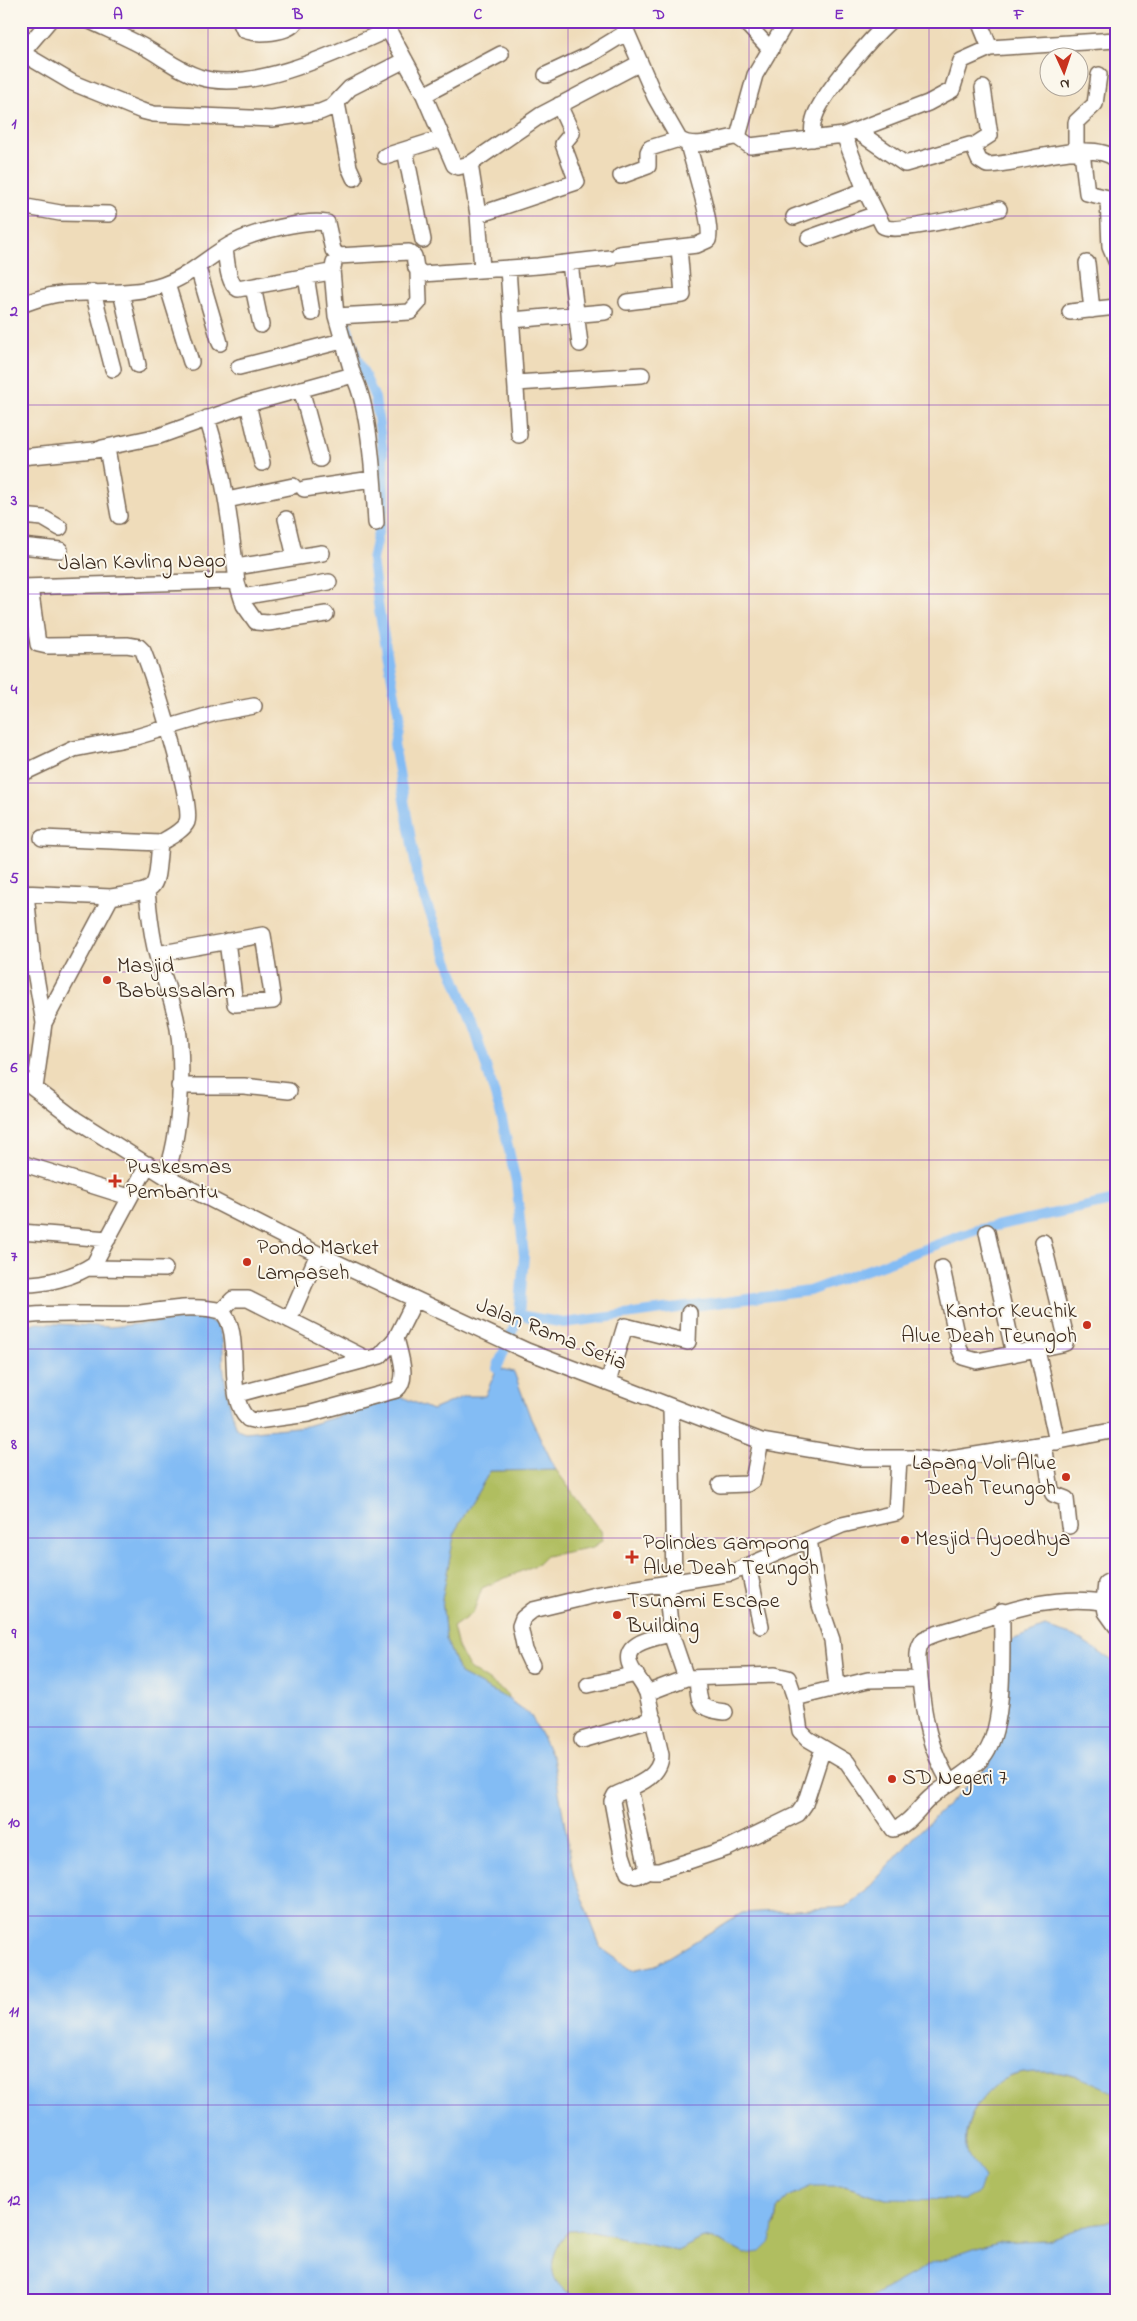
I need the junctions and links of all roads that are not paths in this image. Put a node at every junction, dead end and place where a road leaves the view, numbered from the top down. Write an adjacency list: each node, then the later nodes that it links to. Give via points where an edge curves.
1 (49, 21): 14 (street)
2 (90, 21): 9 (street, via 181,70 201,78 224,81 294,68 346,48)
3 (240, 21): 4 (street, via 244,30 253,32 287,29)
4 (296, 21)
5 (744, 21): 13 (street)
6 (787, 21): 13 (street)
7 (890, 21): 27 (street, via 825,96 814,117)
8 (980, 21): 12 (street)
9 (390, 25): 16 (street)
10 (624, 27): 17 (street); 18 (street, via 591,54)
11 (1116, 40): 12 (street)
12 (990, 48): 24 (street, via 961,61 952,90 928,103)
13 (771, 50): 25 (street, via 755,75)
14 (22, 54): 22 (street, via 73,82 129,107 154,114 272,119 320,112)
15 (501, 54): 21 (street)
16 (405, 60): 21 (street); 22 (street, via 350,88)
17 (640, 63): 23 (street); 28 (street)
18 (546, 75)
19 (1099, 75): 31 (street, via 1094,104 1075,126)
20 (983, 88): 29 (street, via 990,135)
21 (424, 95): 26 (street)
22 (337, 103): 36 (street)
23 (559, 105): 34 (street); 42 (street, via 572,133 563,144 577,182)
24 (851, 133): 27 (street); 29 (street, via 905,164 967,145); 37 (street)
25 (739, 136): 27 (street, via 744,143 756,147); 28 (street)
26 (442, 138): 30 (street); 34 (street, via 454,165)
27 (813, 139)
28 (683, 142): 35 (street, via 650,148 648,166); 46 (street, via 703,202 709,237 704,243)
29 (973, 146): 31 (street, via 979,160 987,164)
30 (405, 150): 32 (street); 45 (street)
31 (1079, 152): 33 (street, via 1102,153); 49 (street, via 1087,193 1108,198 1110,247)
32 (385, 156)
33 (1116, 160)
34 (470, 164): 42 (street)
35 (621, 176)
36 (354, 178)
37 (865, 190): 41 (street); 43 (street)
38 (21, 206): 40 (street, via 60,213)
39 (998, 209): 41 (street, via 899,229 885,228)
40 (109, 214)
41 (876, 214): 44 (street)
42 (478, 215): 54 (street)
43 (794, 217)
44 (809, 238)
45 (423, 240)
46 (679, 247): 50 (street); 62 (street, via 683,295)
47 (224, 249): 48 (street, via 246,237 320,223 329,226); 52 (street); 59 (street, via 234,287)
48 (336, 254): 55 (street); 56 (street, via 409,252 414,256)
49 (1116, 261)
50 (570, 263): 53 (street); 70 (street)
51 (1087, 264): 65 (street)
52 (198, 268): 58 (street); 74 (street)
53 (508, 268): 54 (street); 71 (street)
54 (482, 269): 56 (street)
55 (332, 270): 57 (street); 69 (street)
56 (418, 273): 69 (street, via 419,302 410,312)
57 (306, 276): 59 (street); 68 (street)
58 (167, 284): 61 (street); 76 (street)
59 (253, 287): 72 (street)
60 (94, 292): 61 (street); 63 (street, via 47,296); 79 (street)
61 (121, 292): 77 (street)
62 (627, 302)
63 (21, 305)
64 (1116, 307): 65 (street)
65 (1092, 310): 67 (street)
66 (605, 312): 70 (street)
67 (1070, 312)
68 (312, 313)
69 (336, 316): 73 (street)
70 (576, 316): 71 (street); 75 (street)
71 (512, 320): 82 (street)
72 (260, 325)
73 (342, 341): 78 (street); 80 (street)
74 (220, 343)
75 (580, 344)
76 (191, 362)
77 (138, 365)
78 (239, 367)
79 (113, 368)
80 (353, 375): 83 (street); 91 (street, via 364,416)
81 (642, 375): 82 (street)
82 (516, 383): 86 (street)
83 (301, 389): 84 (street); 89 (street)
84 (248, 404): 85 (street); 90 (street)
85 (207, 418): 87 (street, via 159,436); 92 (street)
86 (519, 435)
87 (102, 448): 88 (street); 94 (street, via 108,454)
88 (21, 457)
89 (320, 459)
90 (262, 463)
91 (372, 479): 92 (street, via 298,487); 96 (street)
92 (227, 500): 102 (street)
93 (21, 516): 97 (street, via 43,518)
94 (119, 516)
95 (286, 519): 101 (street)
96 (376, 524)
97 (60, 528)
98 (21, 546): 99 (street)
99 (60, 550)
100 (322, 553): 101 (street)
101 (295, 558): 102 (street)
102 (236, 567): 105 (street)
103 (329, 582): 105 (street)
104 (26, 587): 105 (street, Jalan Kavling Nago, via 229,581); 108 (street, via 38,644 127,645 141,649)
105 (240, 590): 106 (street, Jalan Kavling Nago, via 244,605 253,619 261,623)
106 (326, 614)
107 (254, 706): 108 (street)
108 (167, 728): 109 (street, via 136,738 74,749); 111 (street, via 188,818 182,828)
109 (21, 774)
110 (42, 838): 111 (street)
111 (160, 843): 112 (street, via 156,882)
112 (146, 892): 114 (street); 116 (street)
113 (24, 893): 114 (street); 117 (street)
114 (111, 897): 117 (street)
115 (226, 941): 115 (street, via 262,935 273,1001 235,1004); 116 (street)
116 (157, 954): 119 (street, via 178,1026)
117 (44, 1023): 120 (street)
118 (21, 1078): 120 (street, Jalan Rama Setia)
119 (179, 1086): 121 (street, via 244,1086); 124 (street, via 176,1141)
120 (34, 1088): 123 (street, Jalan Rama Setia)
121 (289, 1091)
122 (21, 1163): 125 (street)
123 (148, 1164): 124 (street, Jalan Rama Setia); 125 (street)
124 (165, 1176): 130 (street, Jalan Rama Setia)
125 (129, 1196): 128 (street)
126 (21, 1232): 128 (street)
127 (987, 1232): 142 (street)
128 (108, 1239): 131 (street, via 96,1262)
129 (1043, 1242): 141 (street, via 1066,1341)
130 (318, 1254): 135 (street, Jalan Rama Setia); 139 (street)
131 (89, 1268): 133 (street); 134 (street, via 38,1284)
132 (942, 1268): 142 (street, via 963,1357 977,1361)
133 (165, 1269)
134 (21, 1284)
135 (414, 1300): 140 (street); 144 (street, Jalan Rama Setia, via 502,1341)
136 (221, 1311): 138 (street, via 193,1307 134,1313); 139 (street, via 233,1299 245,1298); 145 (street, via 231,1325)
137 (689, 1313): 144 (street, via 688,1342 625,1326)
138 (21, 1316)
139 (288, 1320): 143 (street)
140 (396, 1338): 143 (street, via 380,1356); 145 (street, via 402,1382 396,1390 377,1397 308,1414 257,1421 244,1415)
141 (1037, 1350): 142 (street); 149 (street)
142 (1014, 1354)
143 (367, 1359): 145 (street)
144 (608, 1382): 146 (street, Jalan Rama Setia)
145 (238, 1394)
146 (671, 1407): 148 (street, Jalan Rama Setia); 156 (street)
147 (1116, 1430): 149 (street, Jalan Rama Setia)
148 (761, 1440): 150 (street, Jalan Rama Setia, via 855,1457); 151 (street, via 753,1480 747,1484)
149 (1050, 1443): 150 (street, Jalan Rama Setia, via 938,1460); 152 (street, via 1051,1490 1066,1499)
150 (899, 1458): 153 (street, via 896,1512 842,1525)
151 (720, 1485)
152 (1069, 1526)
153 (809, 1540): 154 (street); 167 (street, via 820,1606 832,1640)
154 (748, 1566): 156 (street, via 716,1577); 159 (street)
155 (1116, 1578): 157 (street, via 1106,1583)
156 (670, 1584): 161 (street); 162 (street, via 595,1595 533,1610 523,1618 520,1626)
157 (1104, 1602): 158 (street, via 1065,1599); 160 (street, via 1106,1612)
158 (1002, 1611): 165 (street, via 924,1639 918,1653); 174 (street, via 1000,1704 993,1737 982,1759)
159 (762, 1626)
160 (1116, 1626)
161 (671, 1634): 163 (street, via 633,1646 629,1662); 164 (street)
162 (532, 1665)
163 (636, 1674): 166 (street); 168 (street)
164 (691, 1678): 168 (street); 169 (street, via 782,1675 790,1682); 170 (street, via 702,1705)
165 (920, 1679): 167 (street, via 868,1680); 174 (street, via 923,1716 930,1743)
166 (588, 1686)
167 (837, 1687): 169 (street)
168 (647, 1692): 171 (street)
169 (795, 1698): 173 (street, via 800,1731)
170 (725, 1712)
171 (654, 1719): 172 (street); 175 (street, via 660,1765 654,1774)
172 (582, 1740)
173 (823, 1748): 174 (street, via 847,1762 893,1829 905,1824); 176 (street, via 805,1804 798,1814 728,1848 654,1872)
174 (950, 1783)
175 (630, 1788): 176 (street); 176 (street, via 612,1800 623,1860 628,1873 636,1876 644,1872)
176 (646, 1865)

